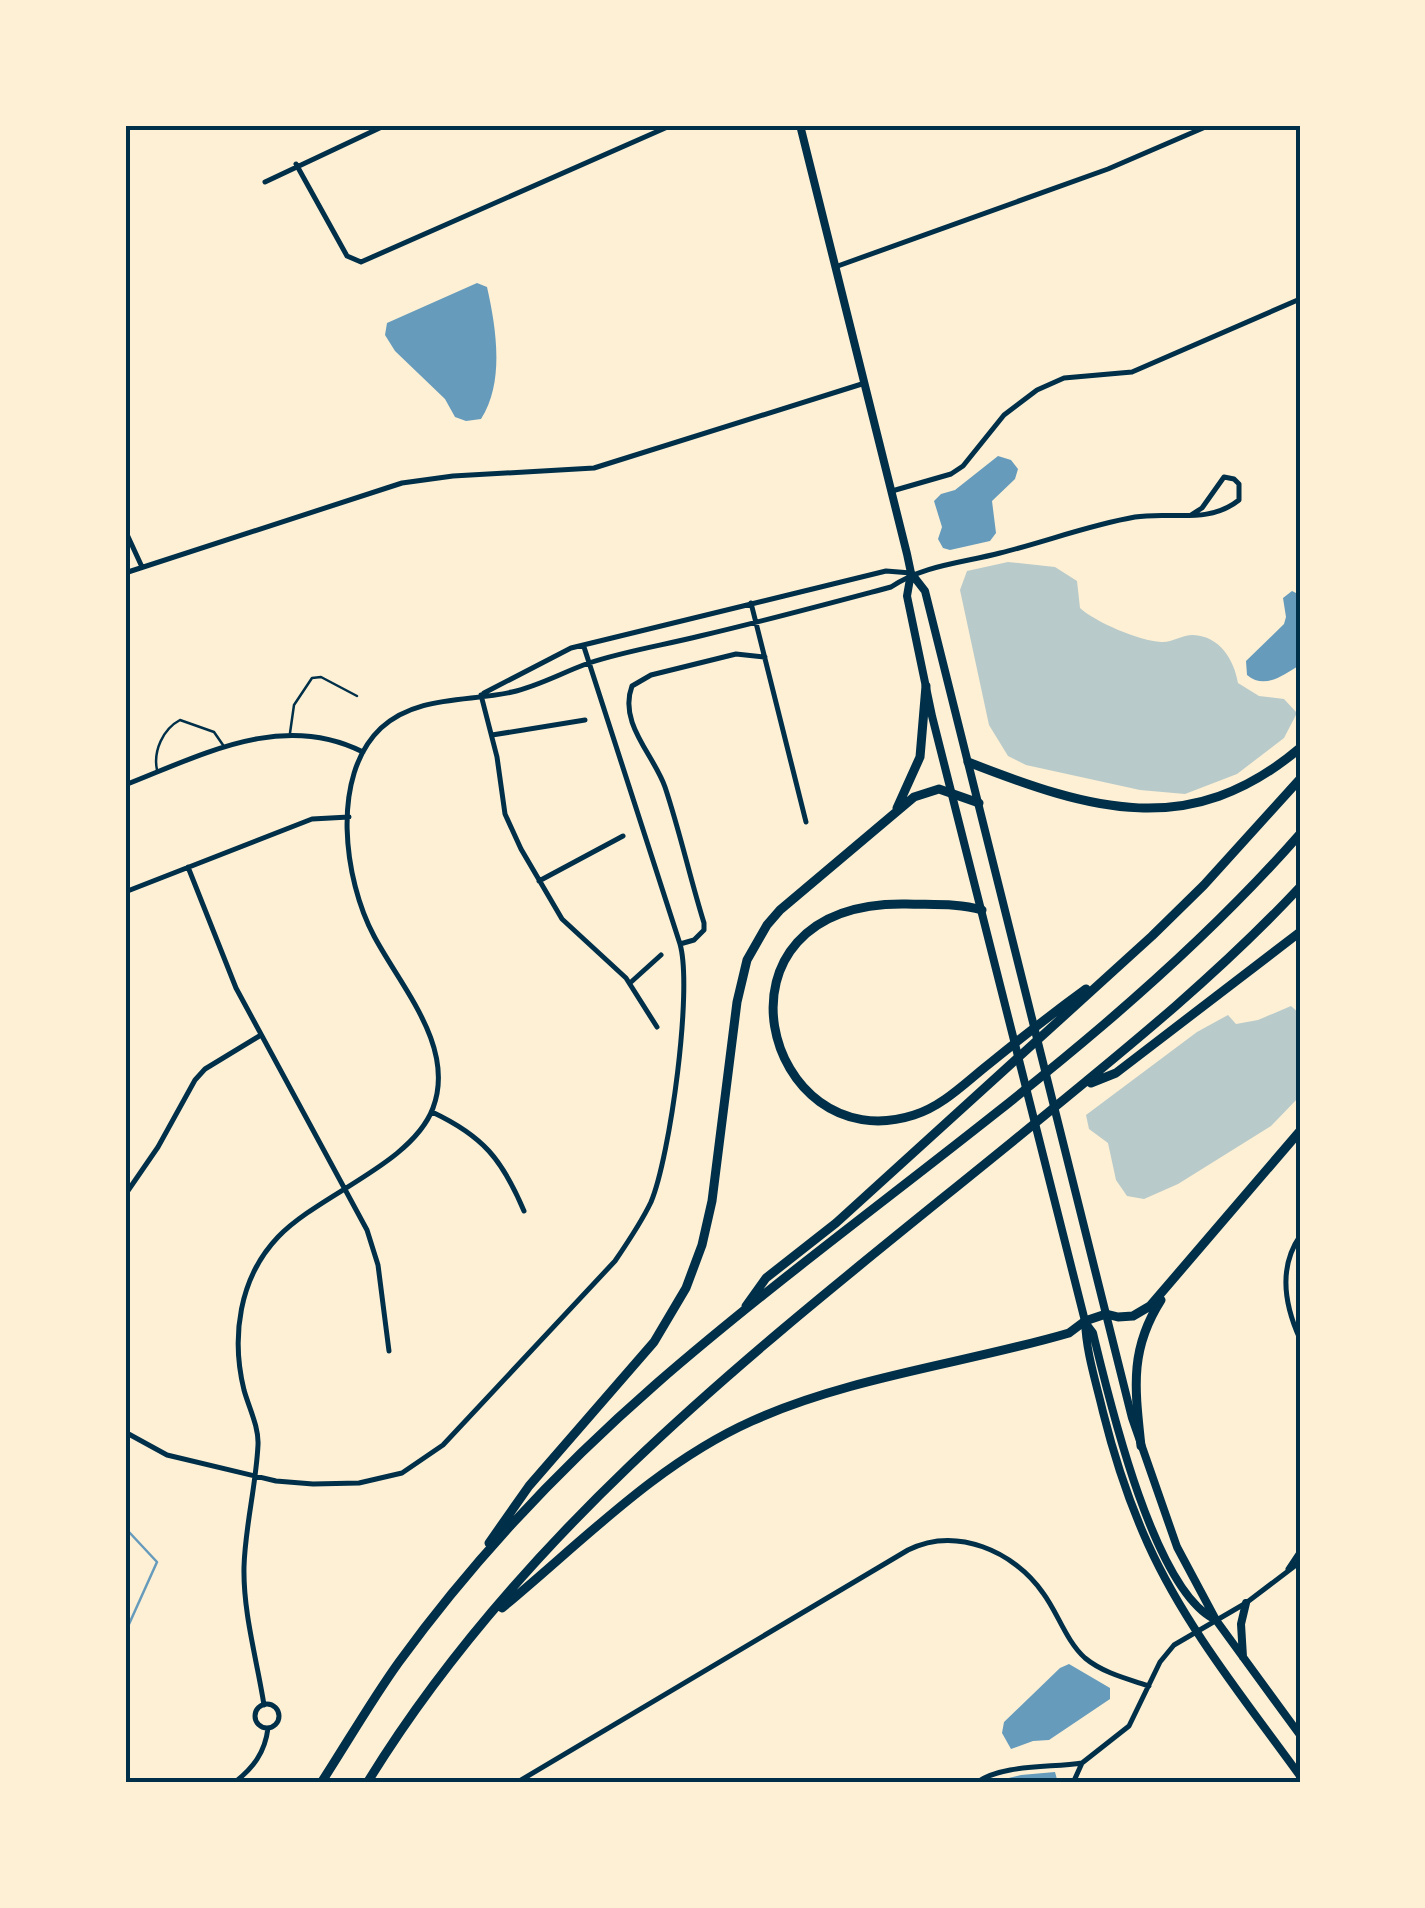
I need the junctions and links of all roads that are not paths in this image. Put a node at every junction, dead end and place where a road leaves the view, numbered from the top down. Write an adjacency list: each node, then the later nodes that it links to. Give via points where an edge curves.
1 (386, 125): 5 (street)
2 (672, 125): 5 (street, via 361,262 347,256)
3 (800, 125): 7 (main road)
4 (1210, 125): 7 (street, via 1108,169)
5 (296, 164): 6 (street)
6 (265, 182)
7 (835, 267): 9 (main road)
8 (1300, 298): 10 (street, via 1132,372 1064,378 1037,390 1004,414 964,466)
9 (865, 384): 10 (main road); 13 (street, via 594,468 424,478)
10 (892, 492): 15 (main road)
11 (1190, 515): 11 (street, via 1231,507 1239,500 1239,484 1224,478); 15 (street, via 1137,516)
12 (125, 530): 13 (street)
13 (142, 568): 14 (street)
14 (125, 573)
15 (912, 574): 16 (street, via 886,570); 17 (street, via 891,587); 21 (main road, via 907,596); 30 (main road, via 925,591)
16 (751, 603): 17 (street); 18 (street)
17 (756, 623): 19 (street); 20 (street)
18 (584, 647): 20 (street); 22 (street)
19 (765, 657): 38 (street); 47 (street, via 736,654 652,675 629,693 638,737 665,787 704,923 694,940)
20 (590, 663): 22 (street, via 510,693); 47 (street)
21 (926, 686): 34 (main road); 36 (highway, via 920,758)
22 (481, 694): 26 (street); 29 (street, via 404,712)
23 (357, 696): 25 (lane, via 312,678 294,705)
24 (585, 720): 26 (street)
25 (290, 734): 27 (street); 29 (street, via 332,739)
26 (492, 735): 42 (street, via 505,814)
27 (224, 746): 31 (street); 31 (lane, via 214,732 180,720 161,741)
28 (1300, 748): 30 (highway, via 1226,795 1158,809 1099,803)
29 (362, 752): 37 (street)
30 (968, 762): 35 (main road)
31 (158, 772): 33 (street)
32 (1300, 779): 49 (highway, via 1204,886)
33 (125, 784)
34 (951, 792): 35 (highway); 36 (highway, via 932,790); 45 (main road)
35 (978, 803): 61 (main road)
36 (896, 810): 72 (highway, via 780,910 755,942 741,977 708,1224 686,1288 654,1342 529,1486)
37 (349, 817): 41 (street, via 312,819); 54 (street, via 362,912 437,1055 440,1080)
38 (806, 822)
39 (1300, 834): 62 (highway, via 1175,963)
40 (622, 836): 42 (street)
41 (188, 867): 44 (street); 52 (street)
42 (539, 881): 50 (street, via 575,934)
43 (1300, 887): 53 (highway, via 1192,994)
44 (125, 892)
45 (982, 910): 49 (highway, via 873,904 831,916 804,936 774,991 773,1023 783,1057 803,1087 830,1107 870,1120 929,1109); 63 (main road)
46 (1300, 932): 53 (highway, via 1116,1073)
47 (680, 944): 68 (street, via 684,997 665,1154 651,1202 615,1261 443,1445 415,1466 359,1482)
48 (660, 954): 50 (street)
49 (1113, 970): 62 (highway, via 766,1278)
50 (630, 983): 51 (street)
51 (657, 1027)
52 (261, 1035): 56 (street); 57 (street, via 194,1080)
53 (1080, 1088): 75 (highway, via 698,1400 568,1525)
54 (432, 1112): 56 (street, via 404,1147); 58 (street, via 486,1144)
55 (1300, 1131): 60 (highway)
56 (345, 1188): 65 (street, via 375,1250); 68 (street, via 280,1235 246,1288 239,1360 259,1442)
57 (125, 1195)
58 (524, 1211)
59 (1300, 1236): 64 (street, via 1286,1283)
60 (1171, 1285): 61 (highway, via 1140,1313); 67 (highway, via 1146,1323 1137,1352)
61 (1106, 1314): 63 (highway); 67 (main road)
62 (739, 1316): 72 (highway, via 585,1451)
63 (1085, 1321): 74 (main road, via 1157,1539 1189,1599); 75 (highway, via 1069,1333 800,1402 728,1433 626,1501); 76 (main road, via 1108,1433 1133,1507)
64 (1300, 1339)
65 (389, 1351)
66 (125, 1432): 68 (street, via 168,1455)
67 (1141, 1446): 74 (main road, via 1177,1547)
68 (253, 1476): 79 (street, via 244,1582)
69 (1300, 1551): 71 (street)
70 (1300, 1562): 71 (street)
71 (1286, 1572): 73 (street)
72 (460, 1583): 85 (highway, via 394,1669)
73 (1246, 1603): 74 (street); 77 (main road)
74 (1216, 1620): 76 (street); 77 (main road)
75 (484, 1623): 86 (highway)
76 (1198, 1629): 78 (street, via 1168,1650); 83 (main road)
77 (1243, 1657): 81 (main road)
78 (1149, 1686): 82 (street, via 1130,1726); 87 (street, via 1084,1657 1029,1575 988,1550 944,1539 908,1550)
79 (264, 1705): 80 (street, via 255,1716); 80 (street, via 278,1714)
80 (268, 1728): 84 (street, via 260,1755)
81 (1300, 1735)
82 (1082, 1763): 88 (street, via 1004,1770); 89 (street)
83 (1300, 1776)
84 (234, 1783)
85 (321, 1783)
86 (368, 1783)
87 (516, 1783)
88 (976, 1783)
89 (1073, 1783)

